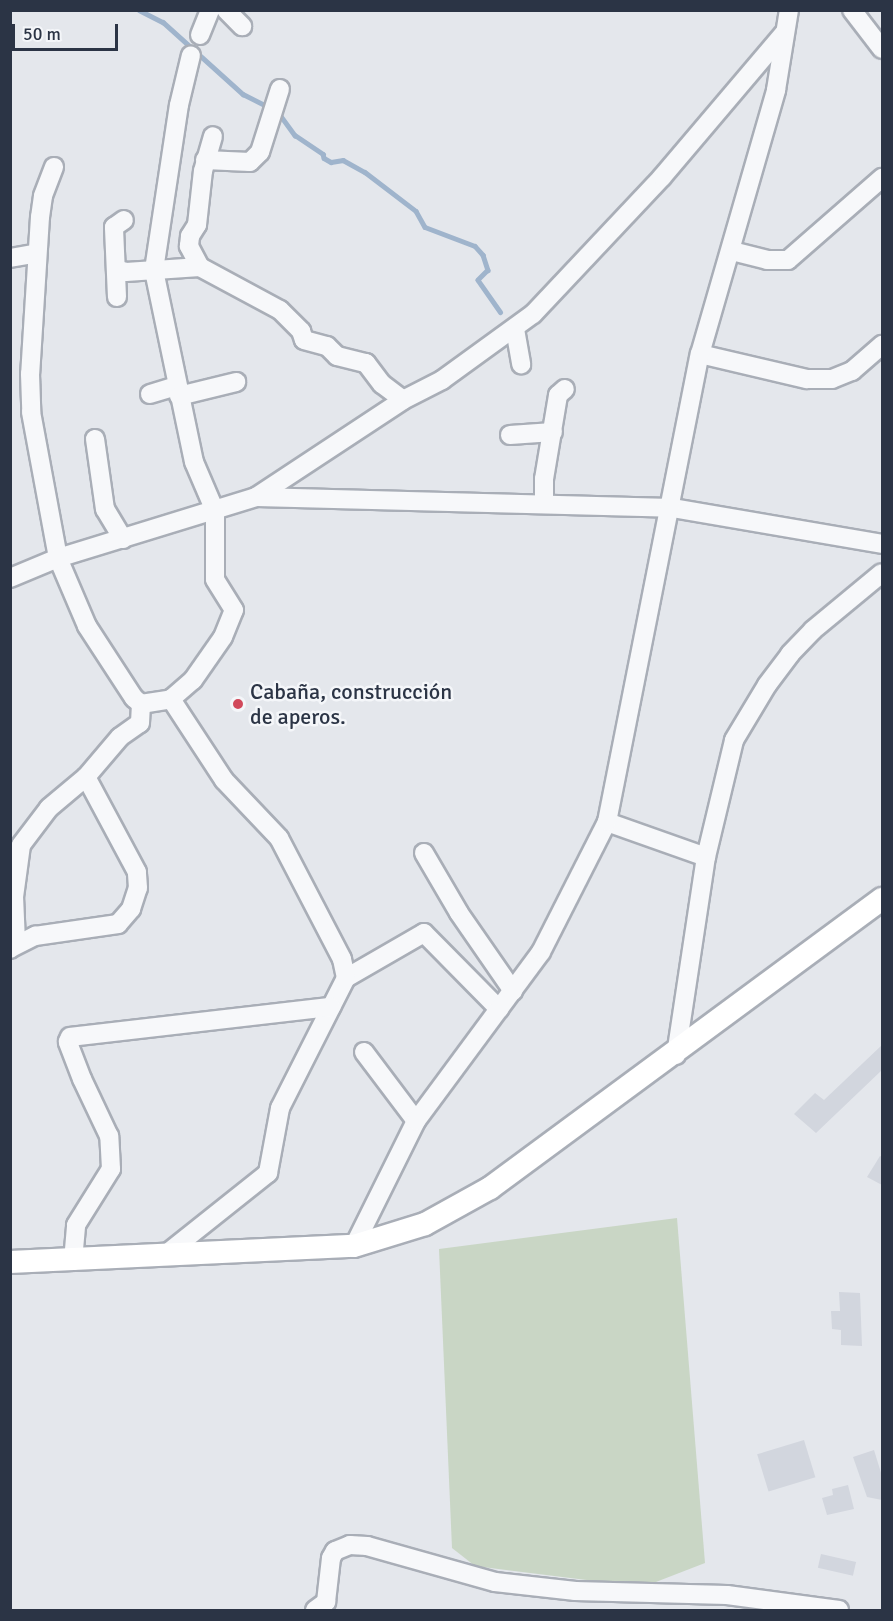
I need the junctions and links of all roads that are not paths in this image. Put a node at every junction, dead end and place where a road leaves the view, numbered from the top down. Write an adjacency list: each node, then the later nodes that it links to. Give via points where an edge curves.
1 (210, 10): 7 (street)
2 (226, 10): 5 (street)
3 (789, 10): 6 (street)
4 (852, 10): 8 (street)
5 (242, 26)
6 (785, 32): 16 (street, via 776,90); 23 (street, via 662,177)
7 (200, 35)
8 (882, 49)
9 (191, 55): 21 (street, via 179,105)
10 (280, 89): 12 (street, via 260,152 250,162)
11 (213, 136): 12 (street)
12 (206, 160): 19 (street, via 197,225 189,246)
13 (54, 168): 17 (street, via 43,195)
14 (882, 178): 16 (street, via 788,260 767,260)
15 (124, 220): 20 (street, via 114,227)
16 (732, 251): 25 (street)
17 (37, 253): 18 (street); 41 (street, via 31,412)
18 (10, 258)
19 (200, 267): 21 (street); 31 (street, via 280,310 301,331 304,340 327,346 337,356 366,363 382,384)
20 (116, 269): 21 (street); 22 (street)
21 (154, 270): 29 (street)
22 (117, 297)
23 (514, 329): 26 (street); 31 (street, via 442,380)
24 (882, 345): 25 (street, via 852,370 832,379 807,379)
25 (700, 354): 37 (street)
26 (521, 364)
27 (236, 382): 29 (street)
28 (565, 389): 32 (street, via 558,395)
29 (178, 391): 30 (street); 38 (street, via 194,462)
30 (150, 394)
31 (403, 400): 35 (street)
32 (553, 432): 33 (street); 36 (street, via 544,479)
33 (510, 435)
34 (96, 439): 39 (street, via 105,509)
35 (256, 497): 36 (street); 38 (street)
36 (544, 504): 37 (street)
37 (672, 508): 40 (street); 47 (street)
38 (214, 511): 39 (street); 44 (street, via 215,579 234,610 223,637 193,680)
39 (123, 539): 41 (street)
40 (882, 544)
41 (58, 558): 43 (street); 45 (street, via 87,626)
42 (882, 573): 49 (street, via 813,630 784,662 749,713 734,740)
43 (12, 574)
44 (171, 699): 45 (street); 52 (street, via 224,780 279,838 342,959)
45 (141, 704): 46 (street, via 140,723 111,745)
46 (86, 777): 51 (street, via 50,808 21,845); 51 (street, via 137,872 138,888 131,909 118,924 34,936)
47 (608, 822): 49 (street); 53 (street, via 541,952)
48 (424, 853): 53 (street, via 459,914)
49 (706, 857): 57 (street)
50 (882, 899): 57 (main road)
51 (12, 948)
52 (346, 978): 54 (street); 55 (street, via 424,933)
53 (513, 991): 55 (street)
54 (332, 1007): 60 (street, via 280,1108 268,1173); 61 (street, via 70,1037 68,1042 82,1078 109,1136 111,1169 76,1225)
55 (499, 1010): 58 (street)
56 (364, 1052): 58 (street)
57 (676, 1055): 59 (main road, via 455,1210)
58 (416, 1121): 59 (street)
59 (354, 1246): 60 (main road)
60 (165, 1255): 61 (main road)
61 (73, 1261): 62 (main road)
62 (10, 1262)
63 (685, 1602): 64 (street, via 495,1582 367,1546 350,1545 335,1551 331,1558 327,1602); 65 (street, via 727,1595)
64 (315, 1611)
65 (839, 1611)

